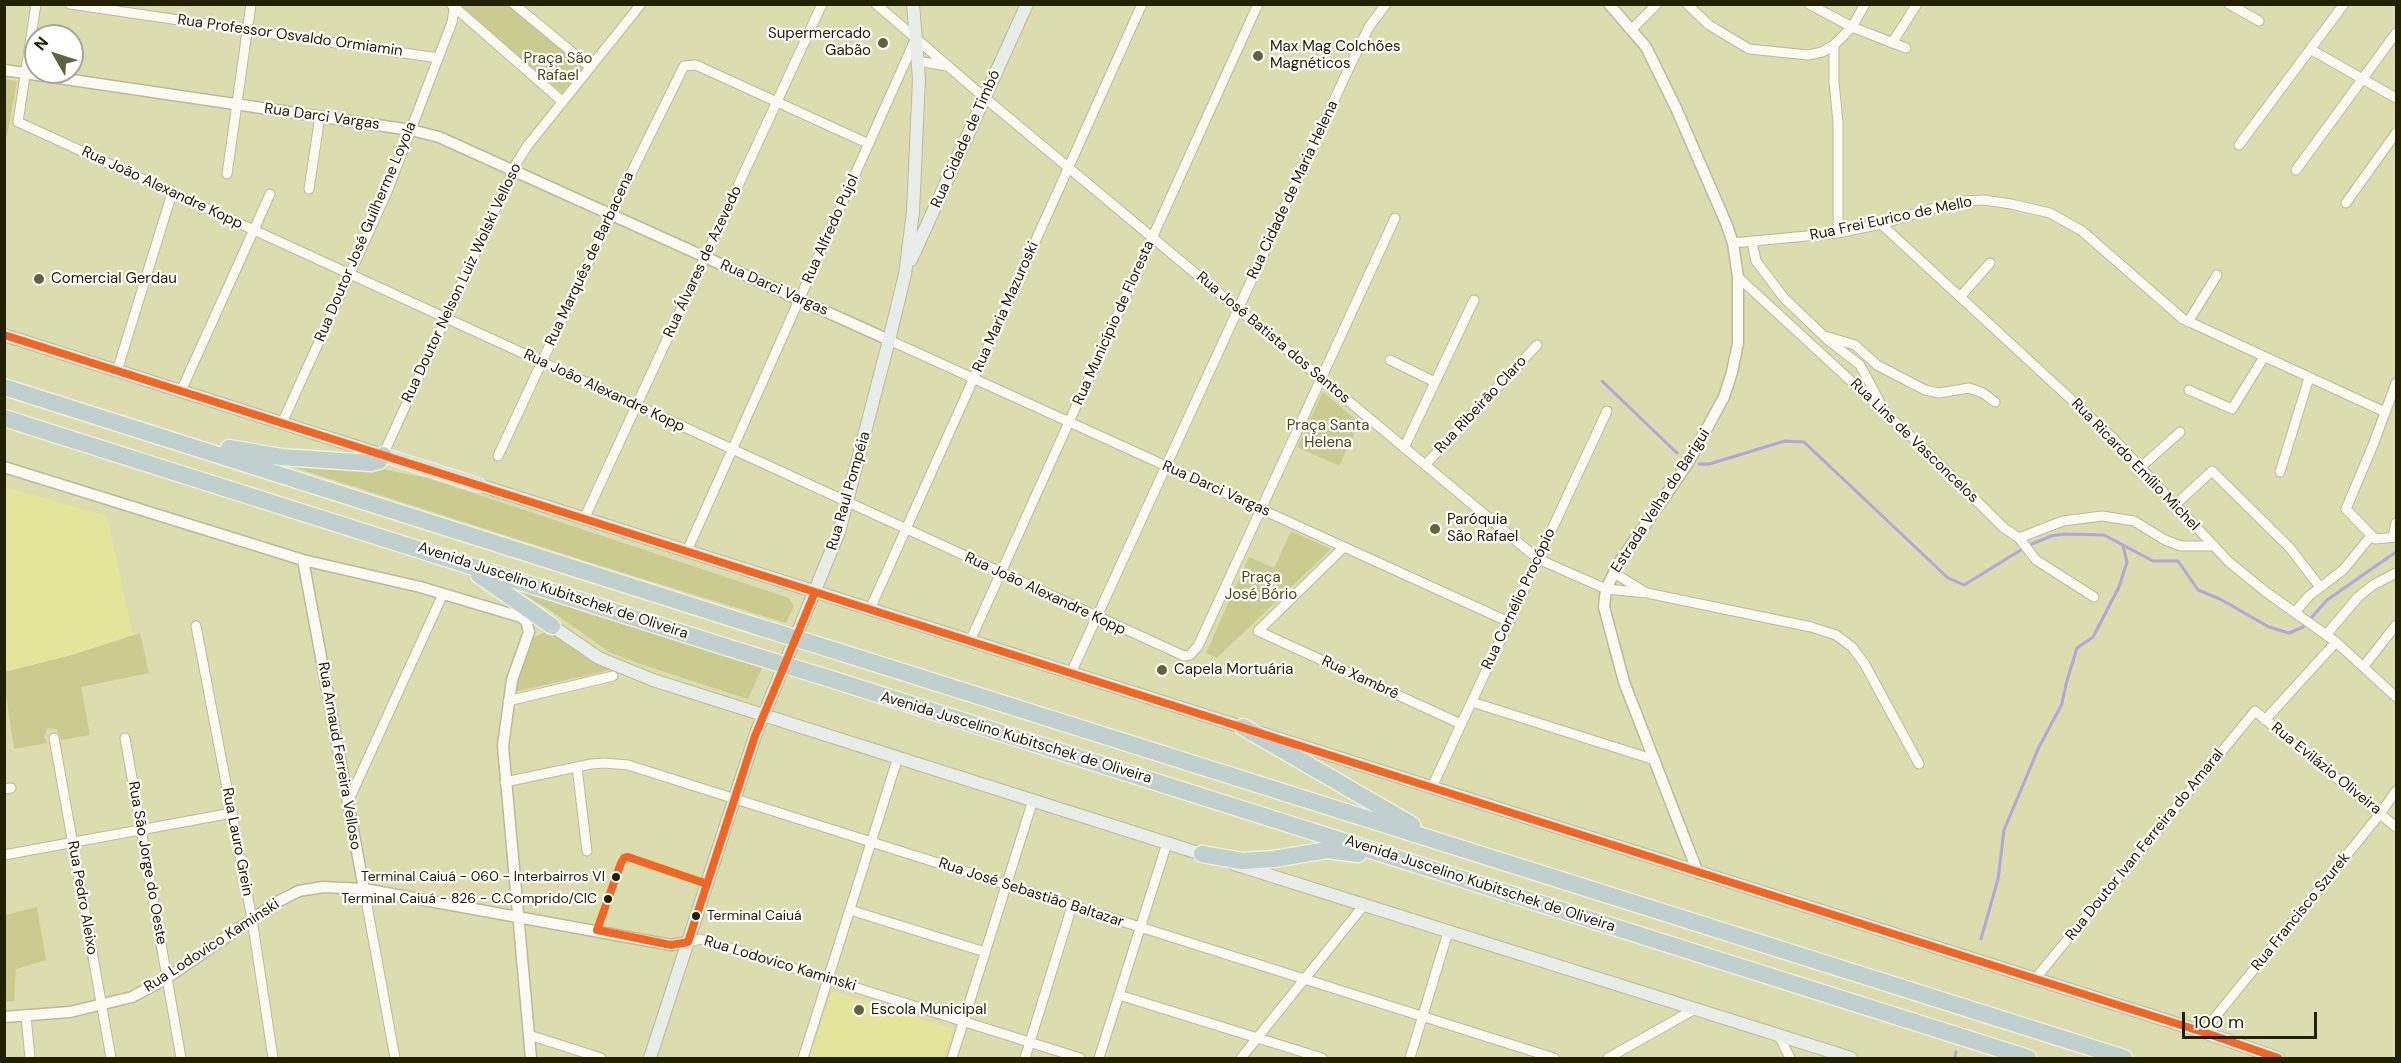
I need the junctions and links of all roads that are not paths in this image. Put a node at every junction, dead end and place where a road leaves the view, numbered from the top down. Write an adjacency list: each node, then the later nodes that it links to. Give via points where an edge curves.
1 (36, 4): 23 (street)
2 (70, 4): 26 (street, Rua Professor Osvaldo Ormiamin)
3 (251, 4): 26 (street)
4 (514, 4): 36 (street)
5 (641, 4): 36 (street, Rua Doutor Nelson Luiz Wolski Velloso)
6 (822, 4): 45 (street, Rua Álvares de Azevedo)
7 (876, 4): 28 (street, Rua José Batista dos Santos)
8 (913, 4): 28 (main road, Rua Raul Pompéia)
9 (1027, 4): 42 (main road, Rua Cidade de Timbó)
10 (1142, 4): 52 (street, Rua Maria Mazuroski)
11 (1258, 4): 68 (street, Rua Município de Floresta)
12 (1386, 4): 80 (street, Rua Cidade de Maria Helena, via 1359,46)
13 (1609, 4): 25 (street, Estrada Velha do Barigui)
14 (1657, 4): 25 (street)
15 (1687, 4): 30 (street, via 1709,25 1749,49 1808,55)
16 (1809, 4): 24 (street)
17 (1865, 4): 24 (street)
18 (1917, 4): 29 (street)
19 (2229, 4): 22 (street)
20 (2344, 4): 32 (street)
21 (453, 5): 33 (street, Rua Doutor José Guilherme Loyola, via 452,22); 44 (street)
22 (2259, 21)
23 (33, 24)
24 (1852, 27): 29 (street); 30 (street)
25 (1632, 29): 70 (street, Estrada Velha do Barigui, via 1651,56 1676,108)
26 (248, 30): 33 (street, Rua Professor Osvaldo Ormiamin); 46 (street)
27 (2397, 33): 39 (street)
28 (916, 38): 34 (main road, Rua Raul Pompéia); 35 (street, Rua José Batista dos Santos); 50 (street, Rua Alfredo Pujol)
29 (1892, 43): 31 (street)
30 (1834, 45): 67 (street)
31 (1906, 48)
32 (2310, 49): 39 (street); 51 (street)
33 (438, 58): 48 (street, Rua Doutor José Guilherme Loyola)
34 (918, 61): 35 (street); 62 (main road, Rua Raul Pompéia)
35 (947, 66): 42 (street, Rua José Batista dos Santos)
36 (591, 67): 44 (street, Rua Doutor Nelson Luiz Wolski Velloso)
37 (4, 70): 38 (street, Rua Darci Vargas)
38 (24, 73)
39 (2363, 79): 43 (street); 54 (street)
40 (84, 82): 46 (street, Rua Darci Vargas)
41 (24, 84): 57 (street, Rua João Alexandre Kopp, via 18,122)
42 (985, 98): 52 (street, Rua José Batista dos Santos); 59 (main road, Rua Cidade de Timbó)
43 (2397, 99)
44 (563, 102): 53 (street, Rua Doutor Nelson Luiz Wolski Velloso)
45 (777, 102): 50 (street); 61 (street, Rua Marquês de Barbacena, via 696,64 687,64 681,69); 71 (street, Rua Álvares de Azevedo)
46 (237, 104): 47 (street, Rua Darci Vargas); 55 (street)
47 (320, 116): 48 (street, Rua Darci Vargas); 56 (street)
48 (411, 130): 53 (street, Rua Darci Vargas, via 451,141); 74 (street, Rua Doutor José Guilherme Loyola)
49 (2397, 133): 60 (street)
50 (869, 144): 78 (street, Rua Alfredo Pujol)
51 (2239, 145)
52 (1069, 168): 68 (street, Rua José Batista dos Santos); 91 (street, Rua Maria Mazuroski)
53 (513, 169): 61 (street, Rua Darci Vargas); 81 (street, Rua Doutor Nelson Luiz Wolski Velloso)
54 (2296, 170)
55 (227, 174)
56 (309, 189)
57 (172, 193): 66 (street, Rua João Alexandre Kopp); 90 (street)
58 (270, 194): 66 (street)
59 (940, 195): 62 (main road); 65 (main road, Rua Cidade de Timbó)
60 (2346, 203)
61 (611, 214): 71 (street, Rua Darci Vargas); 89 (street, Rua Marquês de Barbacena)
62 (912, 216): 65 (main road, via 917,228); 73 (main road, Rua Raul Pompéia)
63 (1395, 218): 92 (street)
64 (1881, 224): 67 (street, Rua Frei Eurico de Mello); 77 (street, Rua Ricardo Emílio Michel); 82 (street, Rua Frei Eurico de Mello, via 1964,201 1993,201 2050,213 2082,231)
65 (926, 229): 73 (main road, Rua Cidade de Timbó)
66 (254, 231): 74 (street, Rua João Alexandre Kopp); 98 (street)
67 (1838, 233): 69 (street, Rua Frei Eurico de Mello)
68 (1152, 237): 80 (street, Rua José Batista dos Santos); 105 (street, Rua Município de Floresta)
69 (1752, 242): 70 (street, Rua Frei Eurico de Mello); 84 (street, via 1756,261 1784,298)
70 (1733, 243): 76 (street, Estrada Velha do Barigui)
71 (705, 256): 78 (street, Rua Darci Vargas); 100 (street, Rua Álvares de Azevedo)
72 (1990, 263): 77 (street)
73 (905, 274): 85 (main road, Rua Raul Pompéia)
74 (350, 275): 81 (street, Rua João Alexandre Kopp); 106 (street, Rua Doutor José Guilherme Loyola)
75 (2217, 275): 82 (street)
76 (1738, 277): 102 (street, Rua Lins de Vasconcelos); 134 (street, Estrada Velha do Barigui, via 1738,343 1724,397 1701,442)
77 (1960, 297): 115 (street, Rua Ricardo Emílio Michel)
78 (800, 299): 85 (street, Rua Darci Vargas); 110 (street, Rua Alfredo Pujol)
79 (1474, 300): 94 (street)
80 (1238, 309): 92 (street, Rua José Batista dos Santos); 114 (street, Rua Cidade de Maria Helena)
81 (445, 318): 89 (street, Rua João Alexandre Kopp); 111 (street, Rua Doutor Nelson Luiz Wolski Velloso)
82 (2188, 322): 87 (street, Rua Frei Eurico de Mello)
83 (4, 335): 90 (main road)
84 (1823, 335): 99 (street, via 1855,345 1877,365 1925,390 1939,393 1970,388); 102 (street, via 1863,368)
85 (890, 340): 91 (street, Rua Darci Vargas); 119 (main road, Rua Raul Pompéia)
86 (1537, 345): 113 (street, Rua Ribeirão Claro)
87 (2264, 357): 93 (street, Rua Frei Eurico de Mello); 97 (street, via 2232,409)
88 (1390, 360): 94 (street)
89 (541, 363): 100 (street, Rua João Alexandre Kopp); 112 (street, Rua Marquês de Barbacena)
90 (117, 371): 98 (main road)
91 (974, 378): 105 (street, Rua Darci Vargas); 124 (street, Rua Maria Mazuroski)
92 (1321, 378): 109 (street, Rua José Batista dos Santos); 121 (street)
93 (2309, 378): 103 (street, Rua Frei Eurico de Mello); 117 (street)
94 (1435, 382): 109 (street)
95 (2397, 383): 103 (street)
96 (4, 387): 107 (highway, Avenida Juscelino Kubitschek de Oliveira)
97 (2189, 390)
98 (181, 391): 106 (main road)
99 (1995, 402)
100 (636, 406): 110 (street, Rua João Alexandre Kopp); 122 (street, Rua Álvares de Azevedo)
101 (1607, 411): 132 (street, Rua Cornélio Procópio)
102 (1885, 412): 127 (street, Rua Lins de Vasconcelos)
103 (2385, 412): 125 (street, via 2346,509)
104 (4, 418): 131 (highway, Avenida Juscelino Kubitschek de Oliveira)
105 (1069, 422): 114 (street, Rua Darci Vargas); 136 (street, Rua Município de Floresta)
106 (282, 423): 111 (main road)
107 (141, 430): 111 (highway, via 281,457 371,464); 183 (highway, Avenida Juscelino Kubitschek de Oliveira, bridge)
108 (2180, 432): 115 (street)
109 (1404, 448): 113 (street, Rua José Batista dos Santos)
110 (732, 450): 119 (street, Rua João Alexandre Kopp); 130 (street, Rua Alfredo Pujol)
111 (383, 455): 118 (main road)
112 (498, 456)
113 (1425, 465): 132 (street, Rua José Batista dos Santos)
114 (1166, 466): 121 (street, Rua Darci Vargas); 145 (street, Rua Cidade de Maria Helena)
115 (2141, 466): 120 (street, Rua Ricardo Emílio Michel)
116 (4, 467): 133 (street)
117 (2280, 472)
118 (479, 485): 122 (main road)
119 (848, 503): 124 (street, Rua João Alexandre Kopp); 139 (main road, Rua Raul Pompéia)
120 (2176, 504): 128 (street, Rua Ricardo Emílio Michel); 137 (street, via 2212,471 2290,548)
121 (1261, 509): 129 (street, Rua Darci Vargas); 145 (street, Rua João Alexandre Kopp, via 1198,646 1190,655 1179,656)
122 (584, 519): 130 (main road)
123 (2397, 523): 126 (street)
124 (905, 530): 136 (street, Rua João Alexandre Kopp); 143 (street, Rua Maria Mazuroski)
125 (2371, 536): 126 (street, via 2379,540); 137 (street, via 2343,570)
126 (2395, 537)
127 (2019, 538): 128 (street, via 2063,521 2102,516 2134,521 2181,546); 142 (street, Rua Lins de Vasconcelos, via 2036,560)
128 (2213, 546): 144 (street, Rua Ricardo Emílio Michel)
129 (1344, 547): 146 (street, Rua Darci Vargas); 162 (street, Rua Xambrê, via 1258,631)
130 (687, 551): 139 (main road)
131 (452, 559): 149 (highway); 187 (highway, Avenida Juscelino Kubitschek de Oliveira, bridge)
132 (1538, 559): 138 (street, Rua José Batista dos Santos); 146 (street, Rua Cornélio Procópio)
133 (303, 560): 141 (street); 175 (street, Rua Arnaud Ferreira Velloso)
134 (1614, 573): 138 (street, Estrada Velha do Barigui); 140 (street, Rua José Batista dos Santos)
135 (2397, 573): 150 (street, via 2358,597)
136 (1001, 574): 145 (street, Rua João Alexandre Kopp); 151 (street, Rua Município de Floresta)
137 (2320, 588): 144 (street)
138 (1606, 589): 140 (street, Rua José Batista dos Santos); 167 (street, Estrada Velha do Barigui, via 1606,624)
139 (815, 592): 143 (main road); 160 (main road, Rua Raul Pompéia)
140 (1647, 593): 168 (street, Rua José Batista dos Santos, via 1825,631 1845,640 1864,663)
141 (443, 594): 157 (street, via 521,617 528,625); 175 (street)
142 (2094, 597)
143 (870, 609): 151 (main road)
144 (2295, 612): 150 (street, Rua Ricardo Emílio Michel)
145 (1096, 618): 154 (street, Rua Cidade de Maria Helena)
146 (1509, 622): 158 (street, Rua Cornélio Procópio)
147 (2397, 625): 153 (street)
148 (196, 626): 176 (street, Rua Lauro Grein)
149 (552, 626): 160 (main road, via 613,665)
150 (2326, 635): 152 (street, Rua Ricardo Emílio Michel)
151 (970, 641): 154 (main road)
152 (2336, 642): 153 (street, Rua Ricardo Emílio Michel); 161 (street)
153 (2364, 666): 156 (street, Rua Ricardo Emílio Michel)
154 (1071, 673): 163 (main road)
155 (613, 676): 157 (street)
156 (2397, 697)
157 (508, 701): 170 (street, via 503,746)
158 (1472, 702): 162 (street, Rua Cornélio Procópio); 167 (street)
159 (2255, 711): 161 (street, Rua Evilázio Oliveira); 203 (street, Rua Doutor Ivan Ferreira do Amaral)
160 (763, 714): 166 (main road); 173 (main road, Rua Raul Pompéia)
161 (2265, 720): 177 (street, Rua Evilázio Oliveira)
162 (1461, 724): 171 (street, Rua Cornélio Procópio)
163 (1243, 727): 171 (main road); 183 (highway)
164 (54, 738): 181 (street, Rua Pedro Aleixo)
165 (124, 738): 179 (street, Rua São Jorge do Oeste)
166 (898, 757): 174 (main road); 180 (street)
167 (1655, 760): 188 (street, Estrada Velha do Barigui)
168 (1919, 764)
169 (577, 767): 170 (street, Rua José Sebastião Baltazar); 173 (street, Rua José Sebastião Baltazar, via 628,765); 184 (street)
170 (505, 782): 194 (street)
171 (1432, 787): 188 (main road)
172 (2397, 791): 177 (street, Rua Francisco Szurek)
173 (735, 799): 180 (street, Rua José Sebastião Baltazar); 198 (main road, Rua Raul Pompéia)
174 (1033, 800): 182 (main road); 189 (street)
175 (348, 802): 190 (street, Rua Arnaud Ferreira Velloso)
176 (232, 813): 179 (street); 195 (street, Rua Lauro Grein)
177 (2380, 814): 178 (street, Rua Evilázio Oliveira); 211 (street, Rua Francisco Szurek)
178 (2397, 827)
179 (141, 830): 181 (street); 200 (street, Rua São Jorge do Oeste)
180 (871, 842): 189 (street, Rua José Sebastião Baltazar); 193 (street)
181 (72, 843): 186 (street); 205 (street, Rua Pedro Aleixo)
182 (1167, 843): 185 (main road); 196 (street)
183 (1450, 845): 237 (highway)
184 (587, 851)
185 (1202, 854): 187 (highway, via 1255,861 1328,850); 191 (main road)
186 (4, 855)
187 (1409, 862): 236 (highway, Avenida Juscelino Kubitschek de Oliveira)
188 (1698, 873): 203 (main road)
189 (1006, 885): 192 (street, Rua José Sebastião Baltazar); 199 (street)
190 (364, 889): 194 (street, Rua Lodovico Kaminski); 195 (street, Rua Lodovico Kaminski, via 323,887 299,891); 220 (street, Rua Arnaud Ferreira Velloso)
191 (1364, 905): 197 (main road); 202 (street)
192 (1072, 906): 196 (street, Rua José Sebastião Baltazar); 215 (street)
193 (850, 910): 199 (street); 201 (street)
194 (518, 916): 198 (street, Rua Lodovico Kaminski, via 671,945); 212 (street)
195 (252, 919): 200 (street, Rua Lodovico Kaminski); 219 (street, Rua Lauro Grein)
196 (1141, 927): 202 (street, Rua José Sebastião Baltazar); 204 (street)
197 (1448, 932): 206 (main road); 209 (street)
198 (688, 942): 201 (street, Rua Lodovico Kaminski, via 701,939); 223 (main road, Rua Raul Pompéia)
199 (985, 952): 210 (street)
200 (167, 978): 205 (street, Rua Lodovico Kaminski, via 132,997); 218 (street, Rua São Jorge do Oeste)
201 (828, 979): 210 (street, Rua Lodovico Kaminski); 224 (street)
202 (1305, 979): 209 (street, Rua José Sebastião Baltazar); 214 (street)
203 (2035, 979): 211 (main road)
204 (1119, 995): 214 (street); 228 (street)
205 (102, 1006): 207 (street, Rua Lodovico Kaminski); 217 (street, Rua Pedro Aleixo)
206 (1695, 1009): 213 (main road); 233 (street)
207 (26, 1016): 208 (street, Rua Lodovico Kaminski); 216 (street)
208 (4, 1017)
209 (1423, 1017): 231 (street); 232 (street, Rua José Sebastião Baltazar)
210 (963, 1022): 215 (street, Rua Lodovico Kaminski); 225 (street)
211 (2203, 1032): 238 (main road)
212 (529, 1035): 221 (street); 222 (street)
213 (1779, 1036): 234 (street); 235 (main road)
214 (1257, 1038): 229 (street); 230 (street)
215 (1030, 1043): 226 (street); 227 (street, Rua Lodovico Kaminski)
216 (30, 1059)
217 (111, 1059)
218 (181, 1059)
219 (273, 1059)
220 (395, 1059)
221 (531, 1059)
222 (601, 1059)
223 (650, 1059)
224 (803, 1059)
225 (952, 1059)
226 (1025, 1059)
227 (1080, 1059)
228 (1099, 1059)
229 (1241, 1059)
230 (1322, 1059)
231 (1410, 1059)
232 (1554, 1059)
233 (1608, 1059)
234 (1790, 1059)
235 (1851, 1059)
236 (2028, 1059)
237 (2124, 1059)
238 (2278, 1059)

